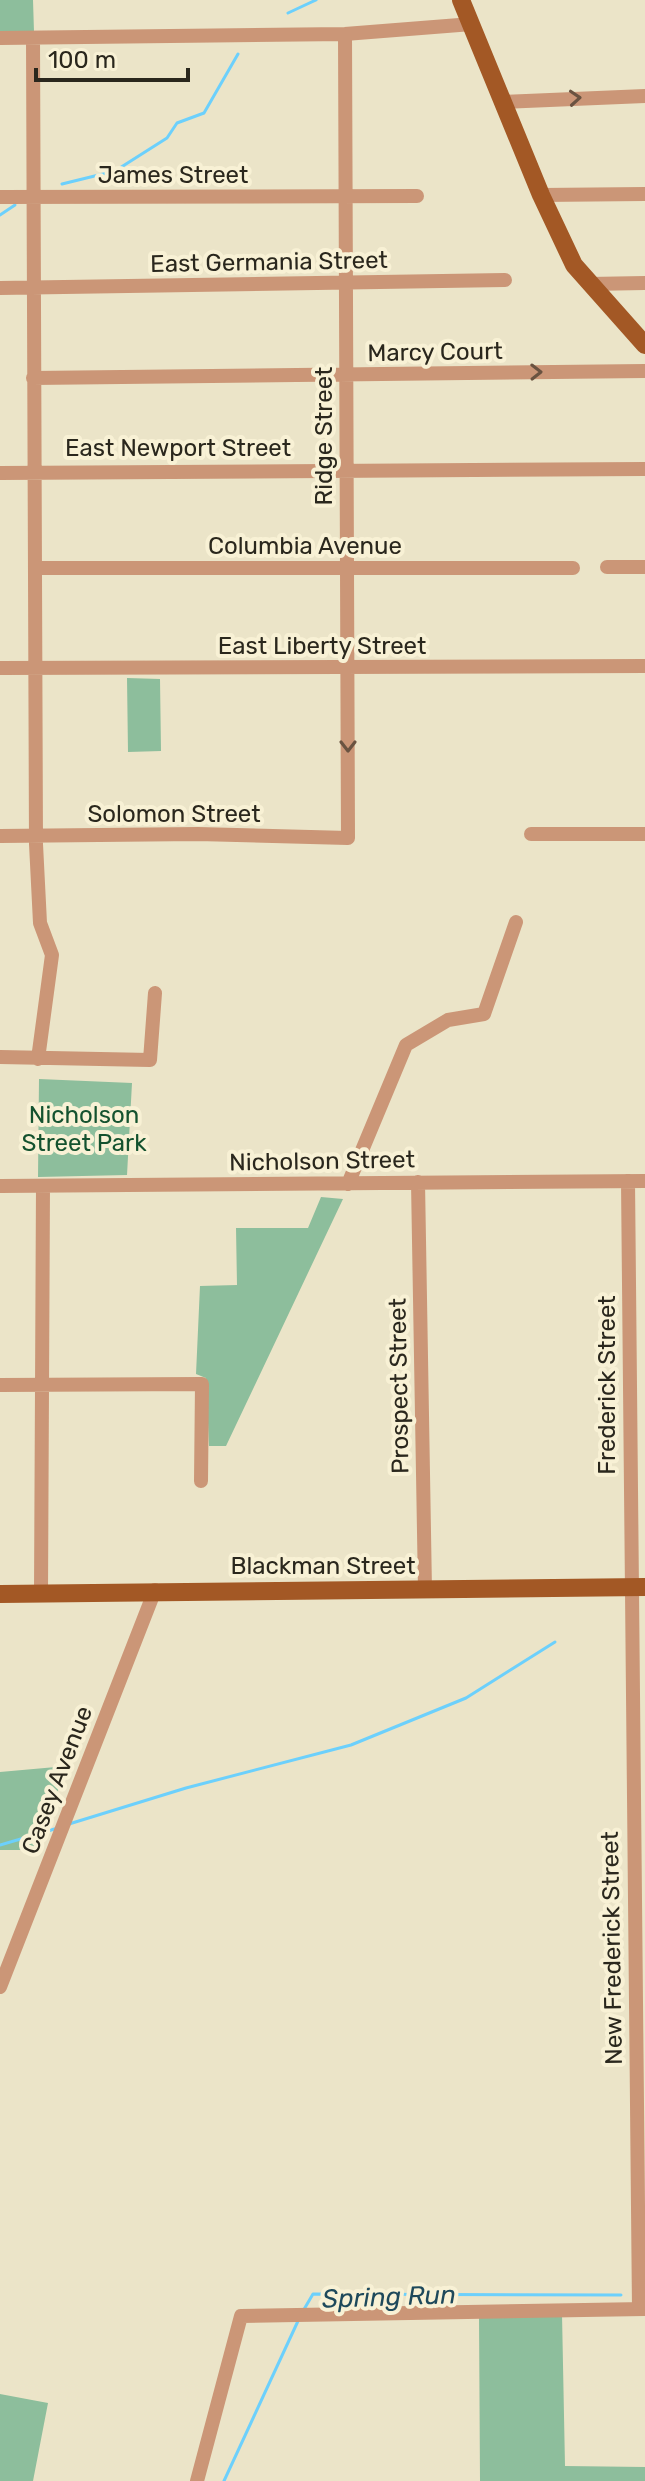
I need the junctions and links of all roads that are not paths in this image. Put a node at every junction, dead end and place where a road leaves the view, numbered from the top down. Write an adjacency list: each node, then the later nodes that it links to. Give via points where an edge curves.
1 (461, 0): 2 (main road)
2 (472, 24): 3 (street); 7 (main road)
3 (345, 34): 5 (street); 10 (street, Ridge Street)
4 (0, 38): 5 (street)
5 (33, 38): 13 (street)
6 (645, 96): 7 (street, one-way to 6)
7 (504, 102): 9 (main road)
8 (645, 194): 9 (street)
9 (541, 195): 17 (main road, via 574,265)
10 (347, 196): 11 (street, James Street); 13 (street, James Street); 16 (street, Ridge Street)
11 (417, 196)
12 (0, 197): 13 (street, James Street)
13 (32, 197): 18 (street)
14 (505, 280): 16 (street, East Germania Street)
15 (645, 283): 17 (street)
16 (346, 284): 18 (street, East Germania Street); 22 (street, Ridge Street)
17 (589, 284): 20 (main road)
18 (34, 286): 19 (street, East Germania Street); 23 (street)
19 (0, 288)
20 (645, 345)
21 (645, 371): 22 (street, Marcy Court, one-way to 21)
22 (346, 375): 23 (street, Marcy Court); 26 (street, Ridge Street)
23 (33, 378): 25 (street)
24 (645, 469): 26 (street, East Newport Street)
25 (36, 470): 26 (street, East Newport Street); 27 (street, East Newport Street); 30 (street)
26 (347, 470): 31 (street, Ridge Street)
27 (0, 473)
28 (607, 567): 29 (street)
29 (645, 567)
30 (36, 568): 31 (street, Columbia Avenue); 35 (street)
31 (346, 568): 32 (street, Columbia Avenue); 36 (street, Ridge Street)
32 (573, 568)
33 (645, 666): 36 (street, East Liberty Street)
34 (0, 668): 35 (street, East Liberty Street)
35 (37, 668): 36 (street, East Liberty Street); 40 (street)
36 (347, 668): 41 (street, Ridge Street, one-way to 41)
37 (531, 834): 38 (street)
38 (645, 834)
39 (0, 836): 40 (street, Solomon Street)
40 (36, 836): 41 (street, Solomon Street); 45 (street, via 40,923 52,955)
41 (348, 838)
42 (516, 922): 49 (street, via 484,1014 448,1020 406,1045)
43 (155, 993): 45 (street, via 150,1060)
44 (0, 1057): 45 (street)
45 (38, 1059)
46 (628, 1181): 47 (street, Nicholson Street); 48 (street, Nicholson Street); 52 (street, Frederick Street)
47 (645, 1181)
48 (418, 1182): 49 (street, Nicholson Street); 59 (street, Prospect Street)
49 (348, 1184): 51 (street, Nicholson Street)
50 (0, 1186): 51 (street, Nicholson Street)
51 (43, 1186): 55 (street)
52 (629, 1371): 53 (street); 57 (street, Frederick Street)
53 (645, 1371)
54 (0, 1385): 55 (street)
55 (42, 1385): 56 (street, via 202,1384); 60 (street)
56 (201, 1481)
57 (638, 1587): 59 (main road, Blackman Street); 63 (street, New Frederick Street)
58 (155, 1590): 59 (main road, Blackman Street); 60 (main road, Blackman Street); 62 (street, Casey Avenue)
59 (425, 1590)
60 (41, 1593): 61 (main road, Blackman Street)
61 (0, 1594)
62 (0, 1987)
63 (642, 2309): 64 (street, via 241,2316)
64 (197, 2481)

